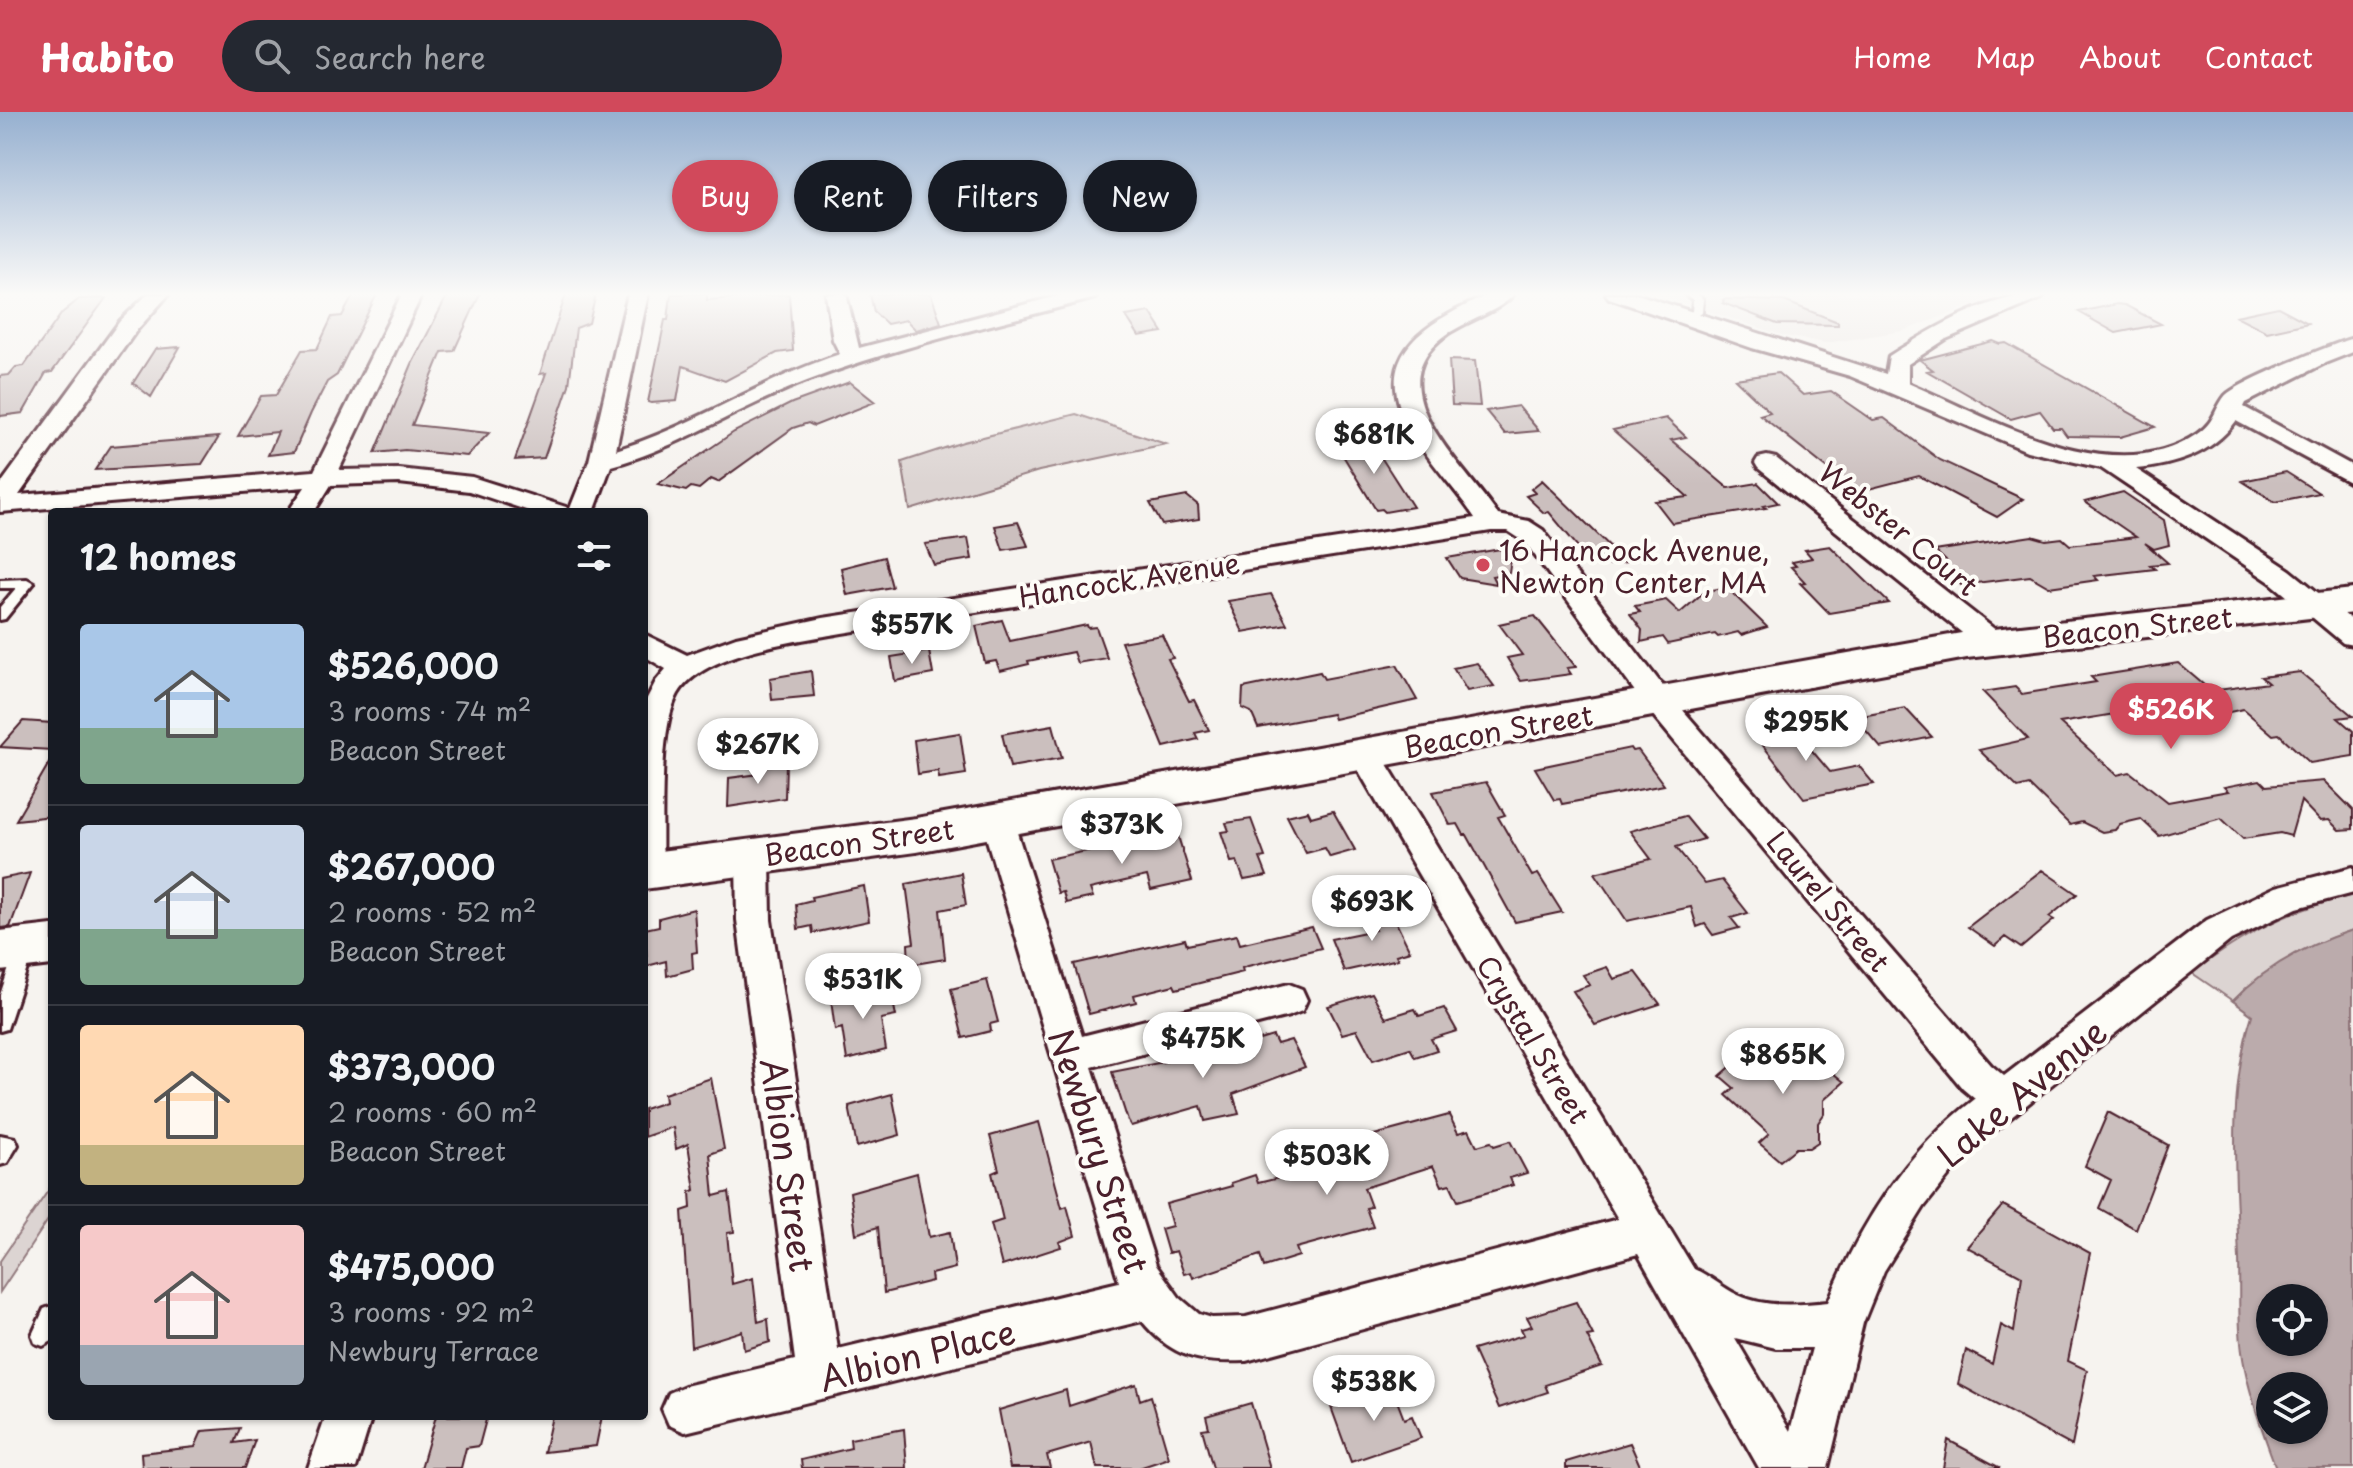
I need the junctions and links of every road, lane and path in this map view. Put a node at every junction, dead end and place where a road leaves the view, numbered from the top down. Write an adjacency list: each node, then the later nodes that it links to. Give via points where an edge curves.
1 (105, 357): 16 (street)
2 (381, 357): 15 (street)
3 (624, 357): 11 (street)
4 (849, 357): 11 (street, via 733,405 657,446)
5 (1413, 357): 20 (street, via 1410,404 1420,427)
6 (1810, 357): 9 (street)
7 (1903, 357): 9 (street, via 1897,361)
8 (2324, 357): 10 (street, via 2256,386 2235,399)
9 (1897, 386): 13 (street, via 2037,447)
10 (2233, 410): 13 (street, via 2189,450); 14 (street)
11 (601, 461): 19 (street)
12 (1767, 463): 25 (street, Webster Court)
13 (2110, 463): 22 (street, via 2280,576)
14 (2350, 473)
15 (323, 478): 16 (street); 17 (street); 18 (street, via 438,478)
16 (0, 503)
17 (304, 508)
18 (545, 508)
19 (583, 508)
20 (1491, 523): 27 (street, Hancock Avenue, via 813,629 737,646); 28 (street, Hancock Avenue, via 1531,532)
21 (0, 584): 23 (lane, via 27,583)
22 (2335, 603): 24 (street); 25 (main road, Beacon Street)
23 (0, 616)
24 (2353, 636)
25 (1992, 642): 28 (main road, Beacon Street)
26 (648, 645): 27 (street)
27 (688, 669): 30 (street, Hancock Avenue, via 668,685 658,704)
28 (1658, 701): 29 (main road, Beacon Street); 39 (street, Laurel Street, via 1977,1077)
29 (1365, 754): 31 (main road, Beacon Street); 42 (street, Crystal Street)
30 (648, 818)
31 (997, 820): 32 (main road, Beacon Street); 38 (street, Newbury Street)
32 (753, 857): 33 (main road, Beacon Street); 46 (street, Albion Street, via 754,920)
33 (648, 871)
34 (2353, 880): 39 (street, Lake Avenue, via 2296,894 2219,930)
35 (25, 948): 37 (lane)
36 (1289, 1000): 38 (street)
37 (0, 1023)
38 (1069, 1056): 44 (street, Newbury Street, via 1134,1268)
39 (2003, 1099): 45 (street, Lake Avenue, via 1954,1139 1909,1193 1868,1258)
40 (0, 1144): 41 (lane, via 8,1145)
41 (0, 1156)
42 (1648, 1231): 43 (street, Crystal Street); 44 (street, Newbury Street, via 1246,1339 1208,1340 1174,1323)
43 (1679, 1283): 45 (street, Crystal Street, via 1718,1311 1759,1326); 50 (street, Crystal Street)
44 (1149, 1297): 46 (street, Albion Place)
45 (1841, 1323): 51 (street, Lake Avenue)
46 (820, 1377): 47 (street, Albion Place)
47 (685, 1409)
48 (348, 1420): 49 (street)
49 (332, 1468)
50 (1785, 1468)
51 (1804, 1468)

